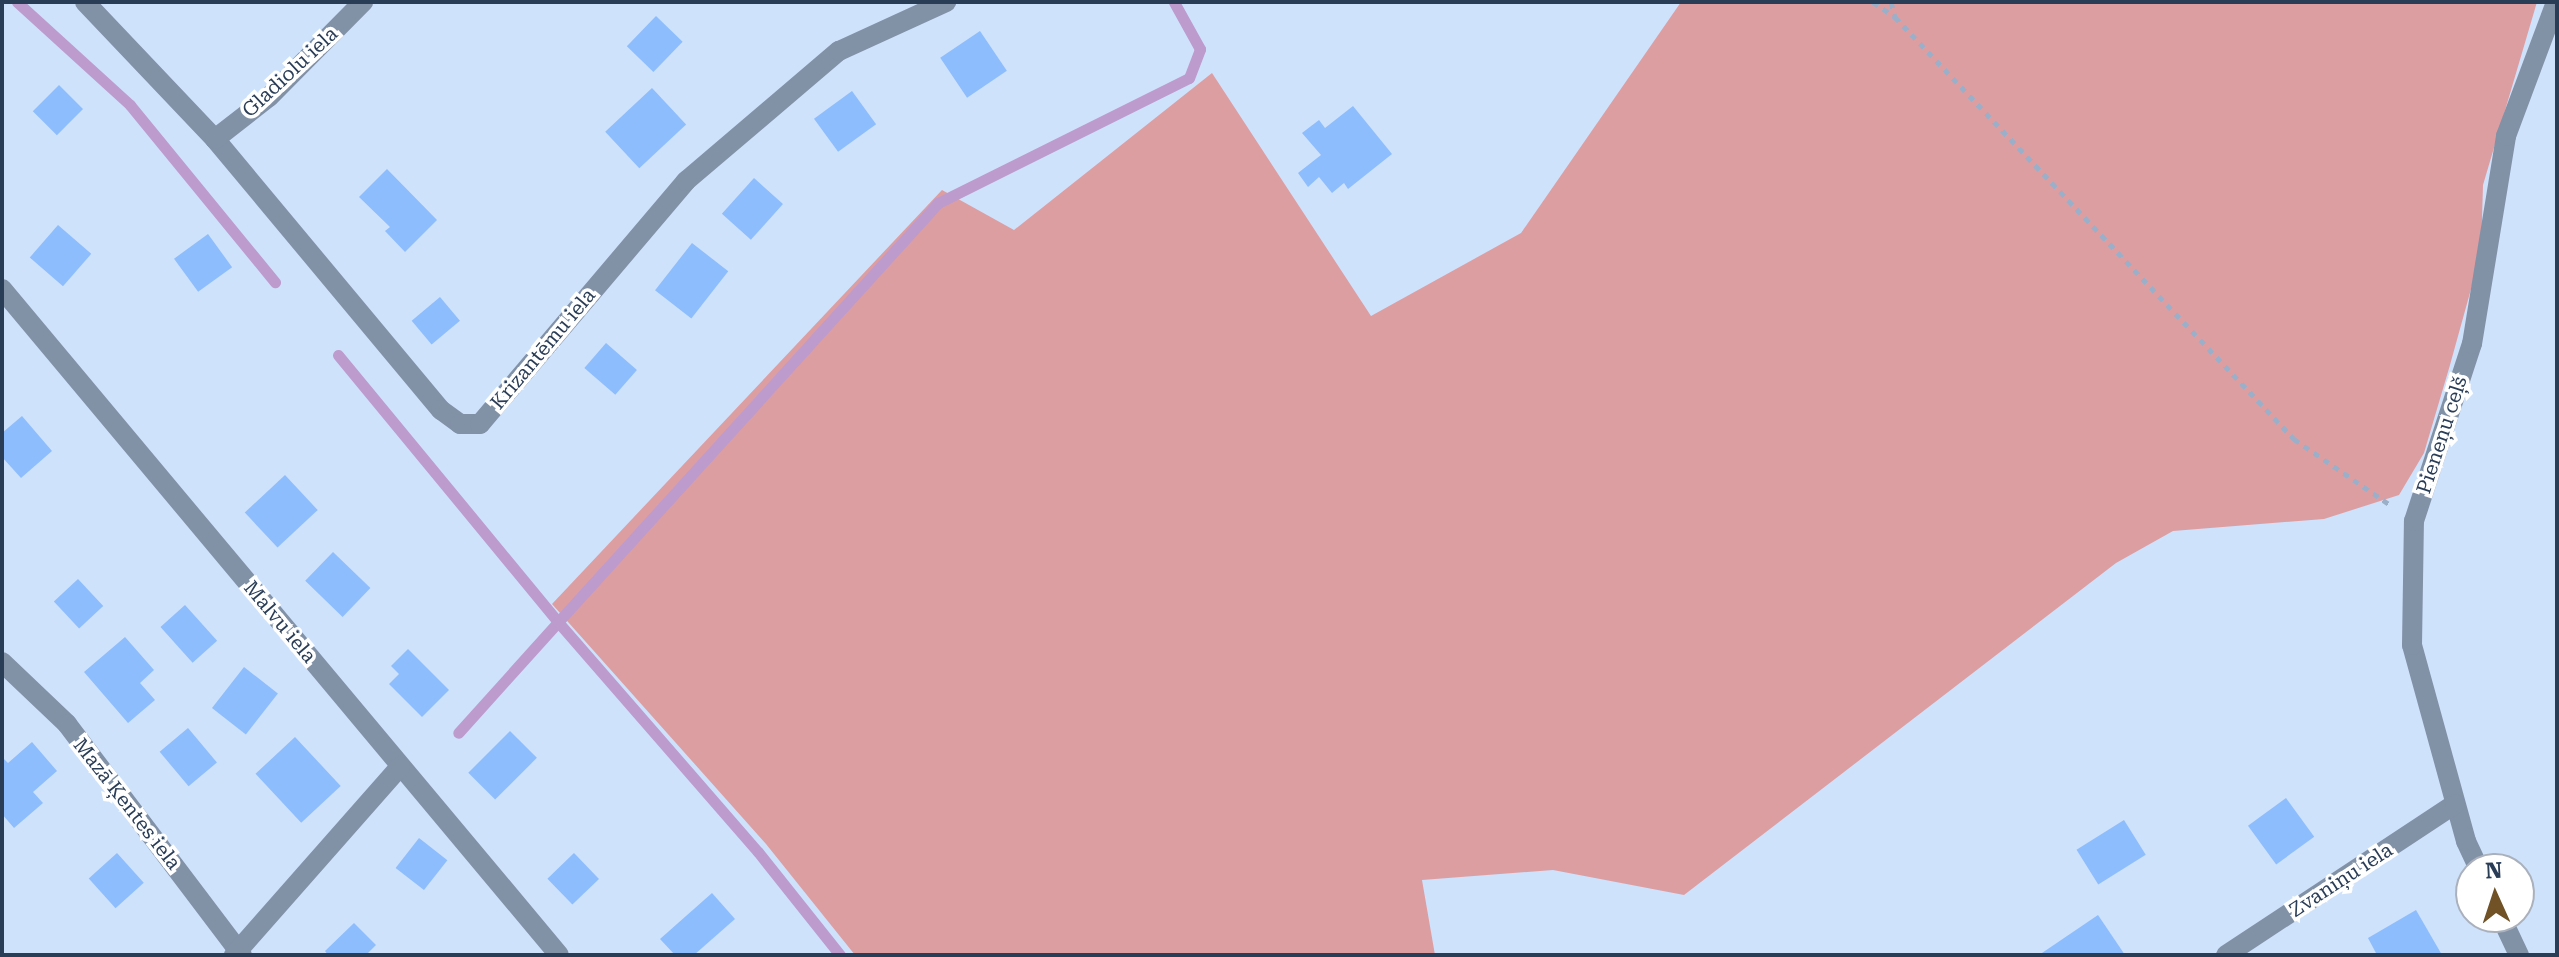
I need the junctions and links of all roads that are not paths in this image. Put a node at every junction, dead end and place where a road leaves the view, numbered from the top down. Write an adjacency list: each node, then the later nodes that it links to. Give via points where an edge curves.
1 (85, 2): 5 (street, Krizantēmu iela)
2 (363, 2): 5 (street, Gladiolu iela, via 269,97)
3 (946, 2): 5 (street, Krizantēmu iela, via 839,51 686,181 480,424 460,424 441,410)
4 (2556, 2): 9 (street, Pieneņu ceļš, via 2506,136 2472,344 2414,521 2412,645)
5 (215, 139)
6 (2, 289): 8 (street, Malvu iela)
7 (2, 662): 12 (street, Mazā Ķentes iela, via 67,724)
8 (400, 767): 12 (street); 13 (street, Malvu iela)
9 (2455, 804): 10 (street, Pieneņu ceļš); 14 (street, Zvaniņu iela)
10 (2473, 853)
11 (2509, 933): 15 (street)
12 (238, 954)
13 (559, 955)
14 (2226, 955)
15 (2519, 955)

